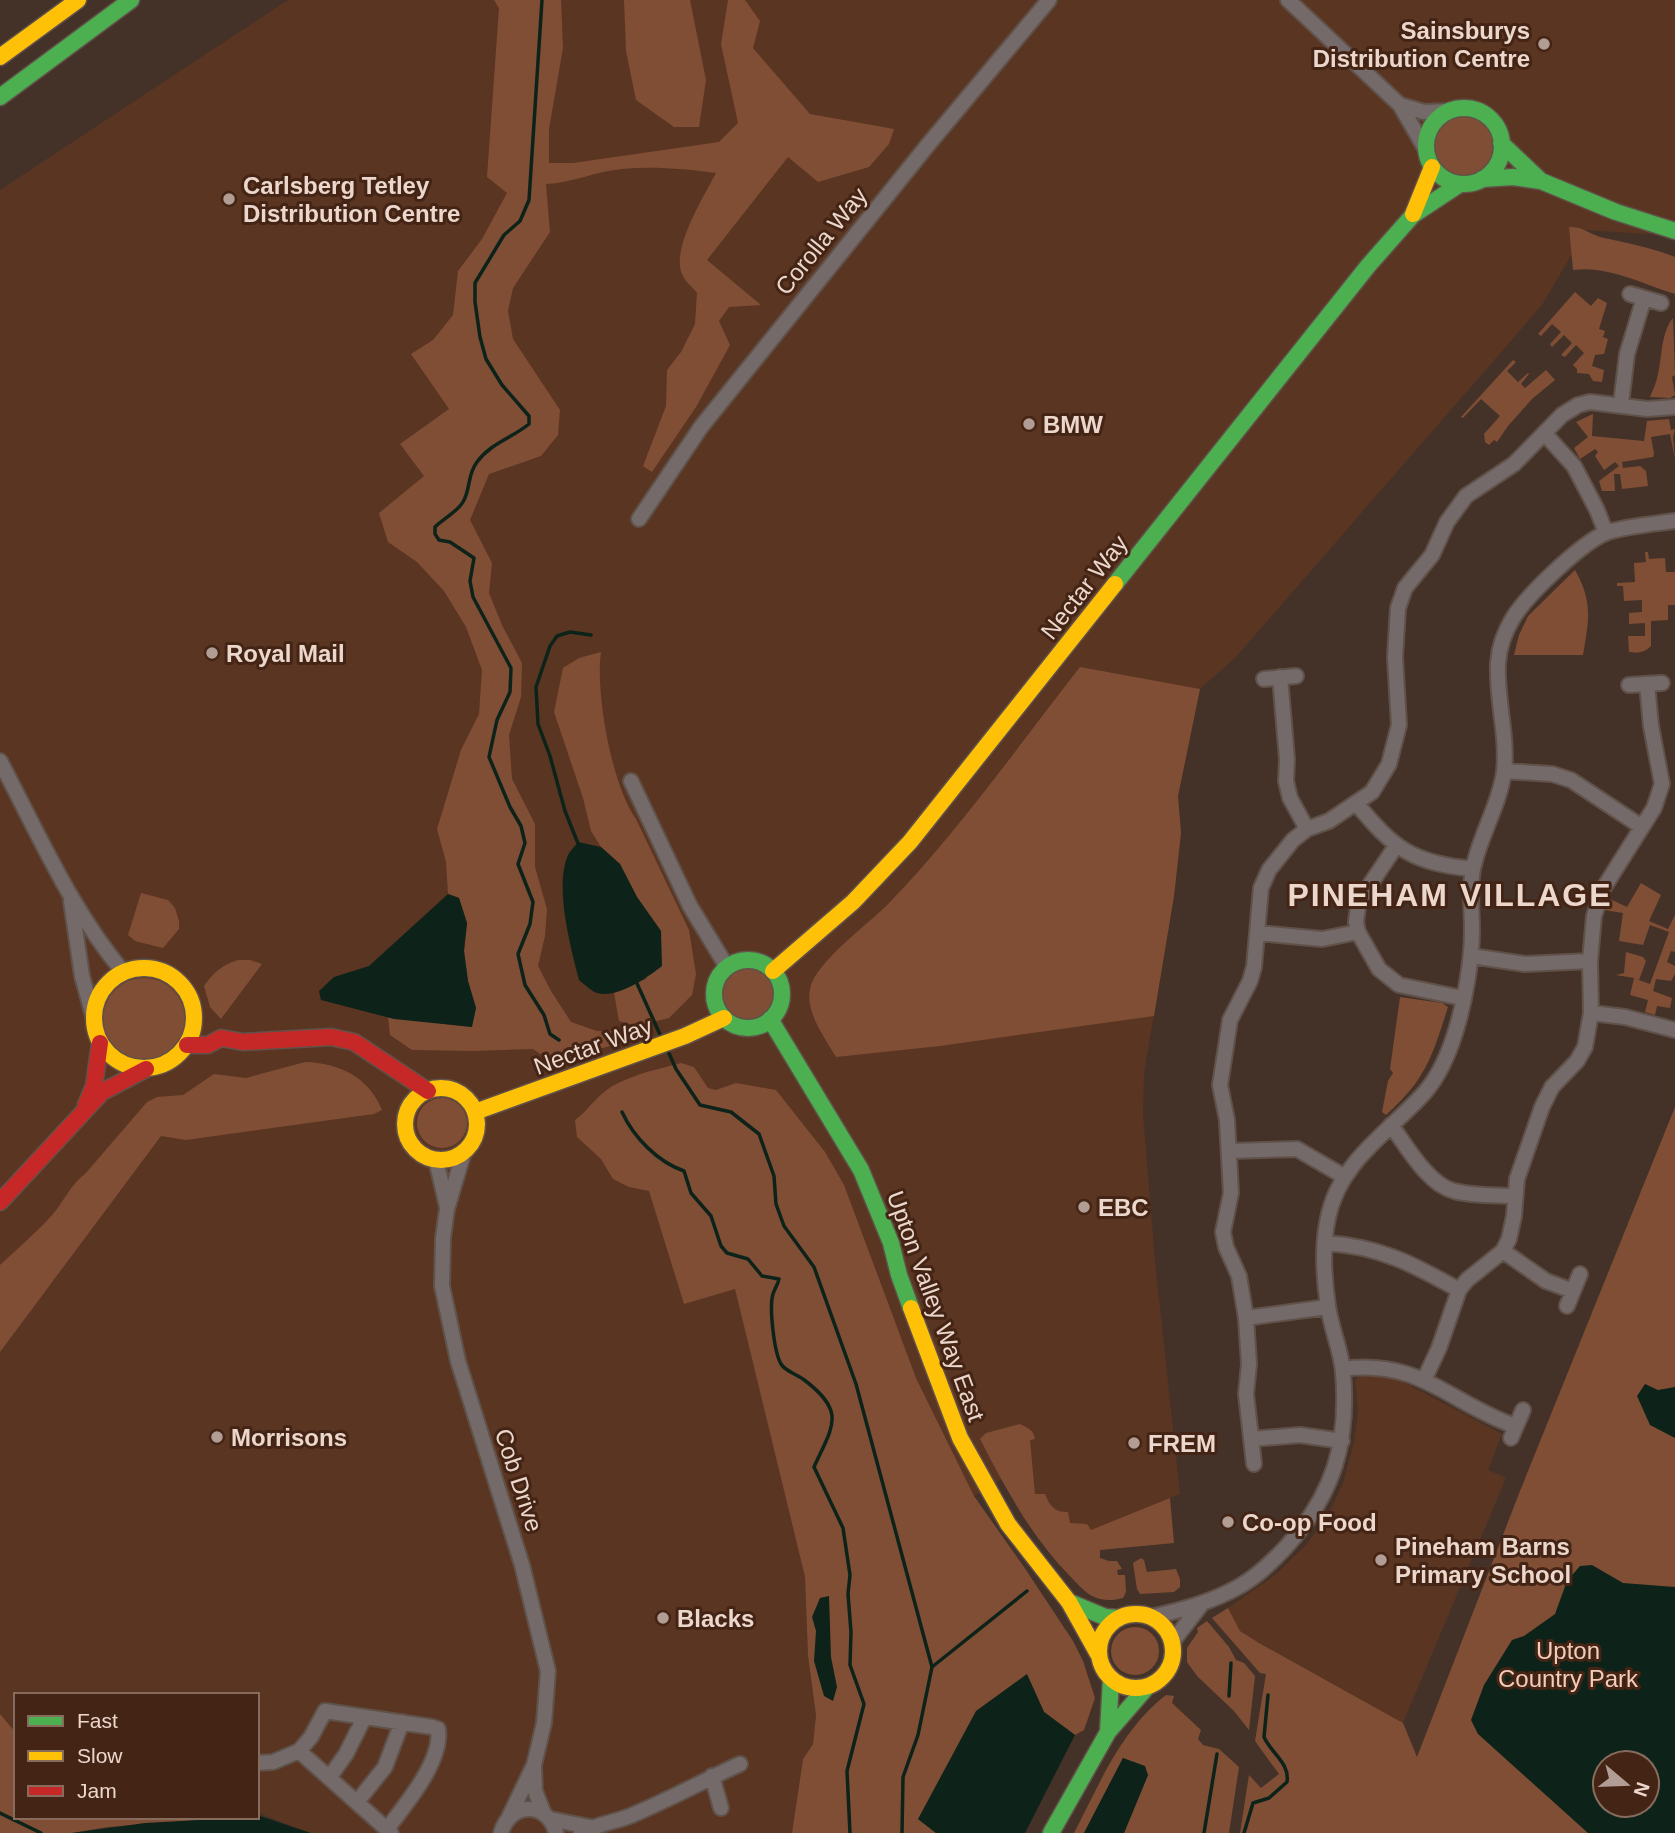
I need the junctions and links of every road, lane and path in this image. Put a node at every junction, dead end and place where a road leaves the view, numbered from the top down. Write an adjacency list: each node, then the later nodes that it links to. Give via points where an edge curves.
1 (78, 0): 5 (main road)
2 (131, 0): 6 (main road)
3 (1049, 0): 21 (street, Corolla Way, via 701,427)
4 (1288, 0): 7 (street)
5 (0, 57)
6 (0, 97)
7 (1400, 105): 8 (street, via 1424,112); 10 (street)
8 (1448, 111): 9 (main road, via 1479,111 1497,128); 10 (main road, via 1432,124)
9 (1501, 143): 12 (main road, via 1498,161); 13 (main road)
10 (1426, 150): 11 (main road)
11 (1432, 167): 14 (main road); 15 (main road, Nectar Way)
12 (1482, 179): 13 (main road); 14 (main road)
13 (1541, 181): 16 (main road)
14 (1460, 184): 15 (main road, Nectar Way)
15 (1413, 215): 45 (main road, Nectar Way, via 1333,309 910,842 853,902)
16 (1675, 231)
17 (1661, 303): 18 (street, via 1637,296)
18 (1621, 404): 19 (street, via 1647,409); 20 (street, via 1578,405)
19 (1675, 407)
20 (1545, 434): 23 (street, via 1574,466); 34 (street, via 1514,464 1466,496 1432,555 1405,588 1395,622 1399,725 1389,764 1372,792)
21 (639, 519)
22 (1675, 521): 23 (street)
23 (1606, 533): 31 (street, via 1542,584 1514,616 1504,637 1498,663)
24 (1296, 676): 25 (street)
25 (1280, 677): 26 (street); 36 (street, via 1286,781)
26 (1264, 679)
27 (1662, 683): 28 (street)
28 (1647, 684): 29 (street); 33 (street, via 1650,716)
29 (1629, 685)
30 (0, 761): 39 (street)
31 (1504, 771): 35 (street, via 1571,780); 38 (street)
32 (631, 781): 44 (street, via 690,906)
33 (1669, 785): 35 (street)
34 (1356, 803): 36 (street); 37 (street)
35 (1642, 827): 43 (street, via 1603,889 1594,916)
36 (1307, 829): 41 (street, via 1269,870 1262,888)
37 (1396, 846): 38 (street, via 1432,863); 40 (street, via 1363,895)
38 (1473, 869): 42 (street)
39 (70, 896): 46 (street); 50 (street, via 82,976)
40 (1358, 932): 41 (street, via 1322,939); 47 (street, via 1379,969 1399,985)
41 (1258, 933): 64 (street, via 1250,981 1227,1031 1220,1085)
42 (1471, 956): 43 (street, via 1525,964); 47 (street)
43 (1590, 961): 48 (street)
44 (727, 967): 45 (main road, via 746,960); 49 (main road, via 714,997)
45 (773, 971): 51 (main road, via 782,998)
46 (124, 973): 50 (main road, via 102,992); 52 (main road, via 148,968 164,972 189,996)
47 (1462, 998): 63 (street, via 1456,1030 1441,1067 1427,1090)
48 (1591, 1013): 53 (street); 68 (street, via 1585,1047 1546,1096)
49 (724, 1017): 51 (main road, via 744,1027); 62 (main road, Nectar Way, via 685,1036)
50 (94, 1019): 55 (main road)
51 (770, 1019): 85 (main road, Upton Valley Way East, via 861,1170 960,1438 1007,1524)
52 (194, 1021): 54 (main road); 56 (main road)
53 (1675, 1030)
54 (221, 1038): 56 (main road, via 208,1045); 57 (main road, via 243,1042 331,1037 354,1042)
55 (100, 1043): 58 (main road, via 120,1062); 61 (main road, via 94,1086)
56 (187, 1045): 58 (main road, via 170,1061)
57 (387, 1063): 59 (main road); 60 (main road)
58 (146, 1069): 61 (main road, via 102,1092)
59 (428, 1091): 60 (main road); 62 (main road, via 451,1089 470,1102)
60 (410, 1106): 66 (main road, via 405,1127 408,1138 424,1156)
61 (84, 1109): 69 (main road)
62 (475, 1112): 65 (main road, via 476,1133)
63 (1391, 1125): 67 (street); 68 (street, via 1434,1181 1446,1188)
64 (1230, 1150): 67 (street, via 1297,1149); 78 (street, via 1231,1193 1223,1232 1239,1276)
65 (464, 1152): 66 (main road); 70 (street, Cob Drive)
66 (436, 1160): 70 (street, Cob Drive)
67 (1345, 1177): 71 (street, via 1328,1216)
68 (1514, 1196): 72 (street, via 1514,1216)
69 (0, 1202)
70 (447, 1209): 98 (street, Cob Drive, via 442,1286 452,1335 522,1565 548,1671 544,1723)
71 (1325, 1243): 74 (street, via 1392,1255); 77 (street)
72 (1503, 1251): 74 (street); 75 (street, via 1546,1281)
73 (1580, 1274): 75 (street)
74 (1459, 1290): 80 (street)
75 (1573, 1291): 76 (street)
76 (1567, 1306)
77 (1328, 1307): 78 (street); 79 (street)
78 (1246, 1318): 82 (street, via 1246,1394)
79 (1343, 1369): 80 (street, via 1383,1367); 83 (street)
80 (1424, 1380): 81 (street, via 1502,1421 1513,1432)
81 (1523, 1410)
82 (1252, 1439): 83 (street, via 1300,1435); 84 (street)
83 (1342, 1441): 86 (street, via 1332,1479 1305,1526 1274,1561 1242,1586)
84 (1254, 1464)
85 (1069, 1602): 88 (main road, Upton Valley Way East); 90 (main road, Upton Valley Way East)
86 (1201, 1605): 87 (street); 89 (street)
87 (1151, 1617): 88 (main road); 89 (main road)
88 (1119, 1618): 90 (main road, via 1105,1629)
89 (1172, 1641): 92 (main road, via 1168,1671)
90 (1098, 1654): 91 (main road)
91 (1111, 1679): 92 (main road, via 1122,1686); 95 (main road)
92 (1147, 1686): 95 (main road)
93 (364, 1718): 94 (street); 96 (street, via 325,1711); 101 (street)
94 (402, 1722): 102 (street, via 384,1767); 107 (street, via 438,1729 439,1735 425,1776)
95 (1108, 1732): 110 (main road)
96 (299, 1751): 97 (street); 101 (street)
97 (259, 1763)
98 (534, 1765): 104 (street, Cob Drive, via 535,1791); 105 (street, Cob Drive)
99 (740, 1765): 100 (street)
100 (712, 1776): 103 (street); 106 (street, via 634,1815)
101 (329, 1778): 102 (street)
102 (357, 1802): 107 (street)
103 (720, 1808)
104 (547, 1816): 105 (street, via 530,1809); 106 (street); 109 (street, Cob Drive)
105 (509, 1817): 108 (street, Cob Drive)
106 (585, 1830)
107 (389, 1831)
108 (501, 1833)
109 (556, 1833)
110 (1051, 1833)

